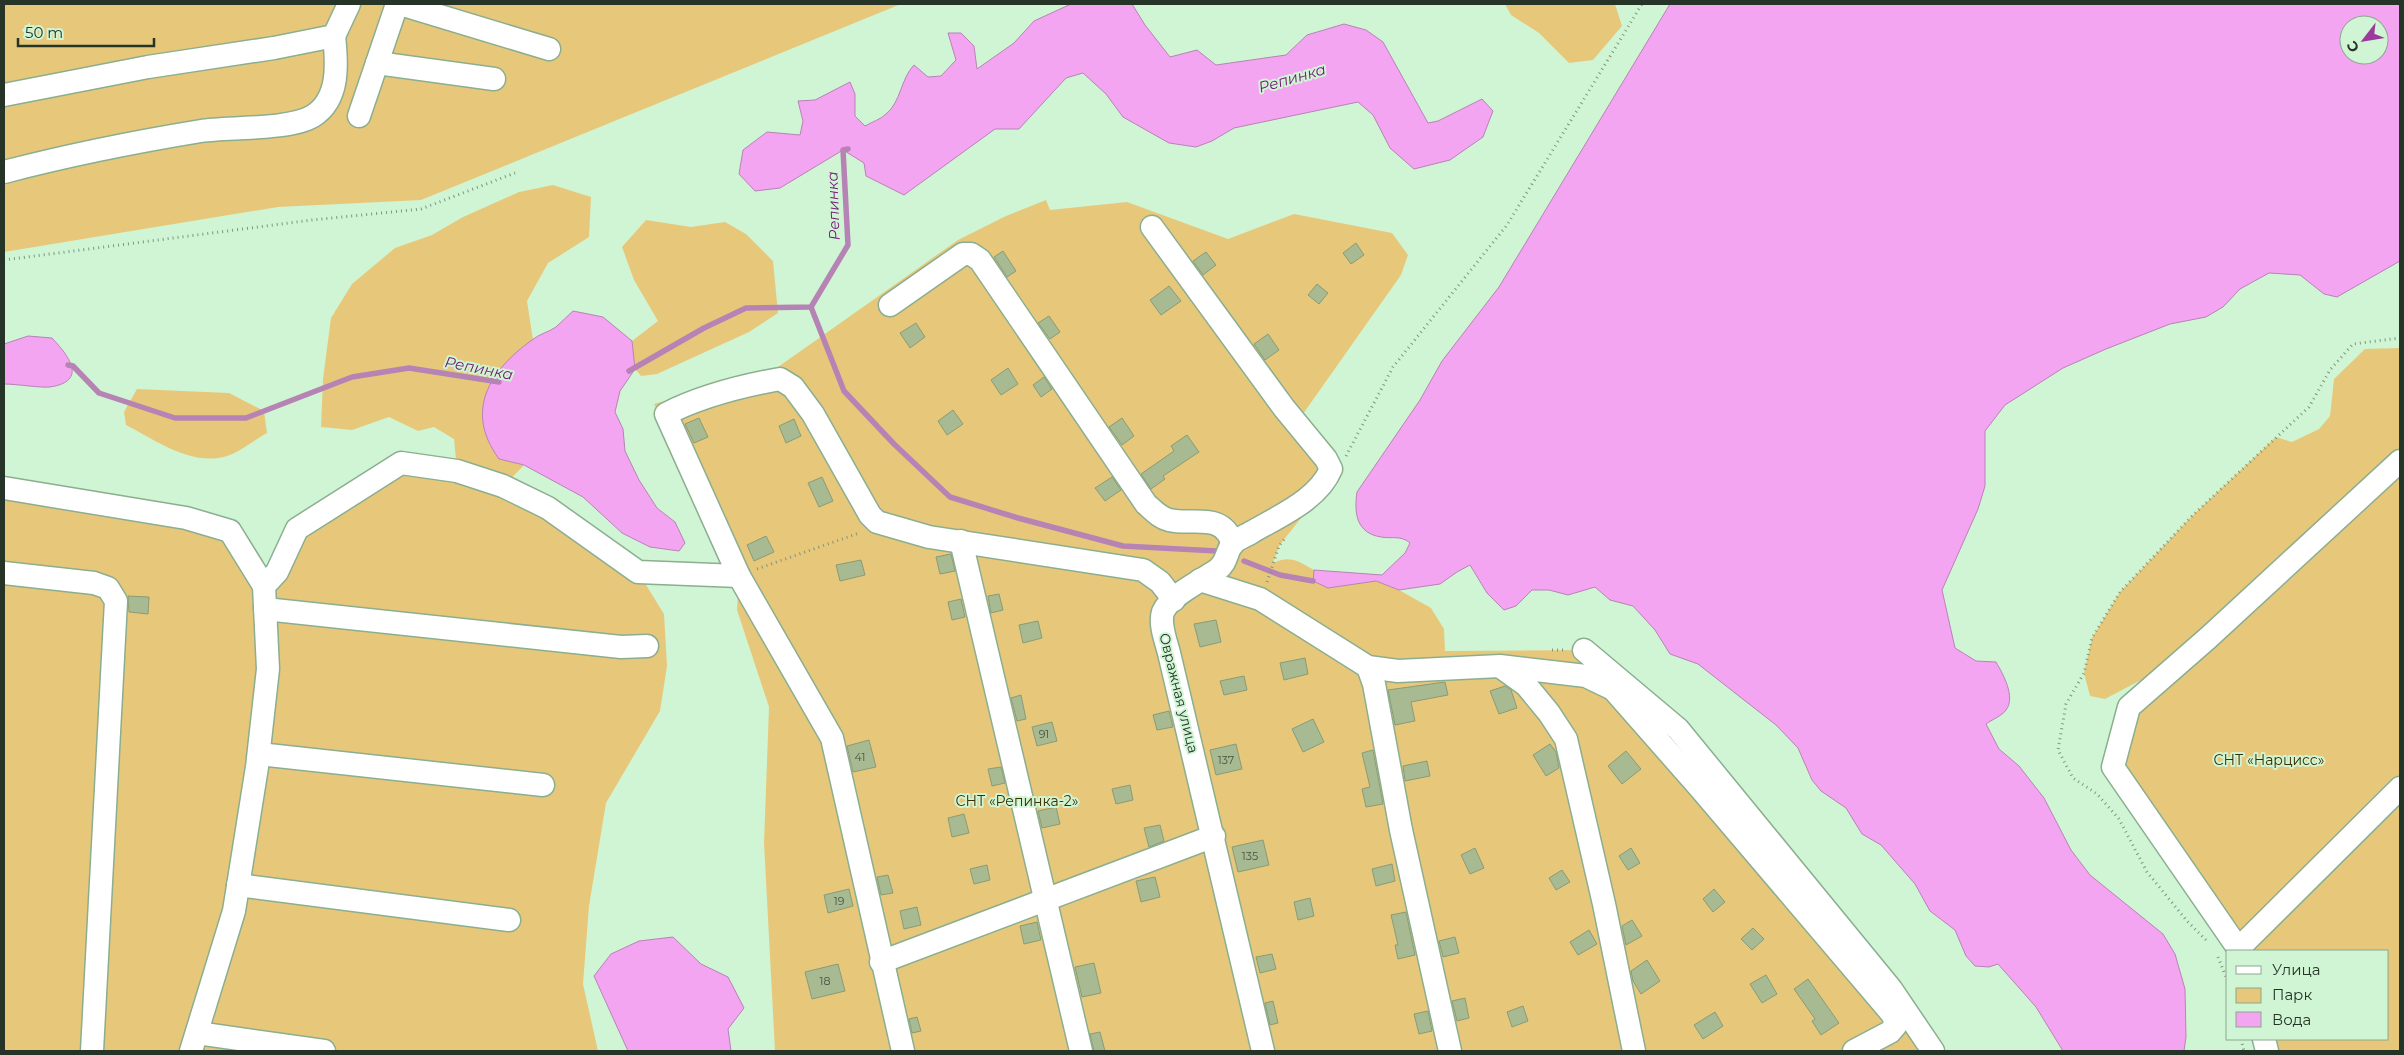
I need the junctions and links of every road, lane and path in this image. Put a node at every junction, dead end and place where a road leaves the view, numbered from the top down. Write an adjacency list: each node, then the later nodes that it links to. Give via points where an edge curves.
1 (349, 4): 4 (street)
2 (399, 4): 5 (street); 6 (street)
3 (1642, 4): 17 (path, via 1508,225 1393,367)
4 (334, 36): 8 (street); 10 (street, via 337,66 334,86 325,106 312,116 285,124 203,131 81,152)
5 (549, 49)
6 (377, 63): 7 (street); 9 (street)
7 (494, 79)
8 (4, 95)
9 (359, 116)
10 (4, 172)
11 (516, 173): 13 (path, via 421,209)
12 (1152, 227): 21 (street, via 1330,466 1329,474 1301,503)
13 (4, 260)
14 (890, 305): 21 (street, via 963,254 971,254 980,260 1146,504 1167,520 1212,522 1222,526 1230,534)
15 (2400, 338): 41 (path, via 2353,344 2330,370 2309,407 2192,516 2120,592 2092,638 2084,673 2066,704 2058,750 2073,778 2096,794 2119,819 2147,872)
16 (2400, 461): 42 (street, via 2129,707 2113,767)
17 (1342, 462)
18 (4, 488): 27 (street, via 186,518 230,531)
19 (877, 522): 20 (street, via 929,537); 24 (path, via 858,533); 24 (street, via 813,414 793,387 780,379 682,405 666,414)
20 (961, 541): 28 (street, via 1143,570 1160,582); 39 (street)
21 (1232, 544): 25 (street, Овражная улица, via 1227,559)
22 (1272, 563): 26 (path)
23 (4, 573): 47 (street, via 94,583 108,588 116,601)
24 (739, 576): 27 (street, via 638,572 548,508 503,486 457,471 401,463 297,529 277,572); 44 (street, via 832,738)
25 (1200, 580): 28 (street, Овражная улица); 33 (street, via 1260,599)
26 (1266, 585)
27 (264, 586): 29 (street)
28 (1174, 600): 37 (street, Овражная улица, via 1164,612 1163,625)
29 (265, 609): 30 (street, via 620,647); 34 (street, via 268,669)
30 (647, 646)
31 (1584, 650): 55 (street, via 1678,729 1891,989)
32 (1500, 666): 33 (street, via 1398,671); 53 (street, via 1526,685 1566,740); 54 (street, via 1586,676 1613,689 1638,716 1893,1015 1896,1025 1890,1032)
33 (1368, 667): 52 (street)
34 (259, 754): 35 (street); 38 (street)
35 (543, 785)
36 (2400, 788): 42 (street)
37 (1214, 836): 39 (street); 51 (street, Овражная улица)
38 (238, 885): 40 (street); 46 (street, via 234,912)
39 (1047, 901): 44 (street); 50 (street)
40 (509, 920)
41 (2207, 941)
42 (2239, 950)
43 (2218, 956): 45 (path)
44 (881, 962): 49 (street)
45 (2226, 977)
46 (194, 1042): 48 (street)
47 (92, 1051)
48 (324, 1051)
49 (903, 1051)
50 (1081, 1051)
51 (1263, 1051)
52 (1450, 1051)
53 (1634, 1051)
54 (1854, 1051)
55 (1933, 1051)

